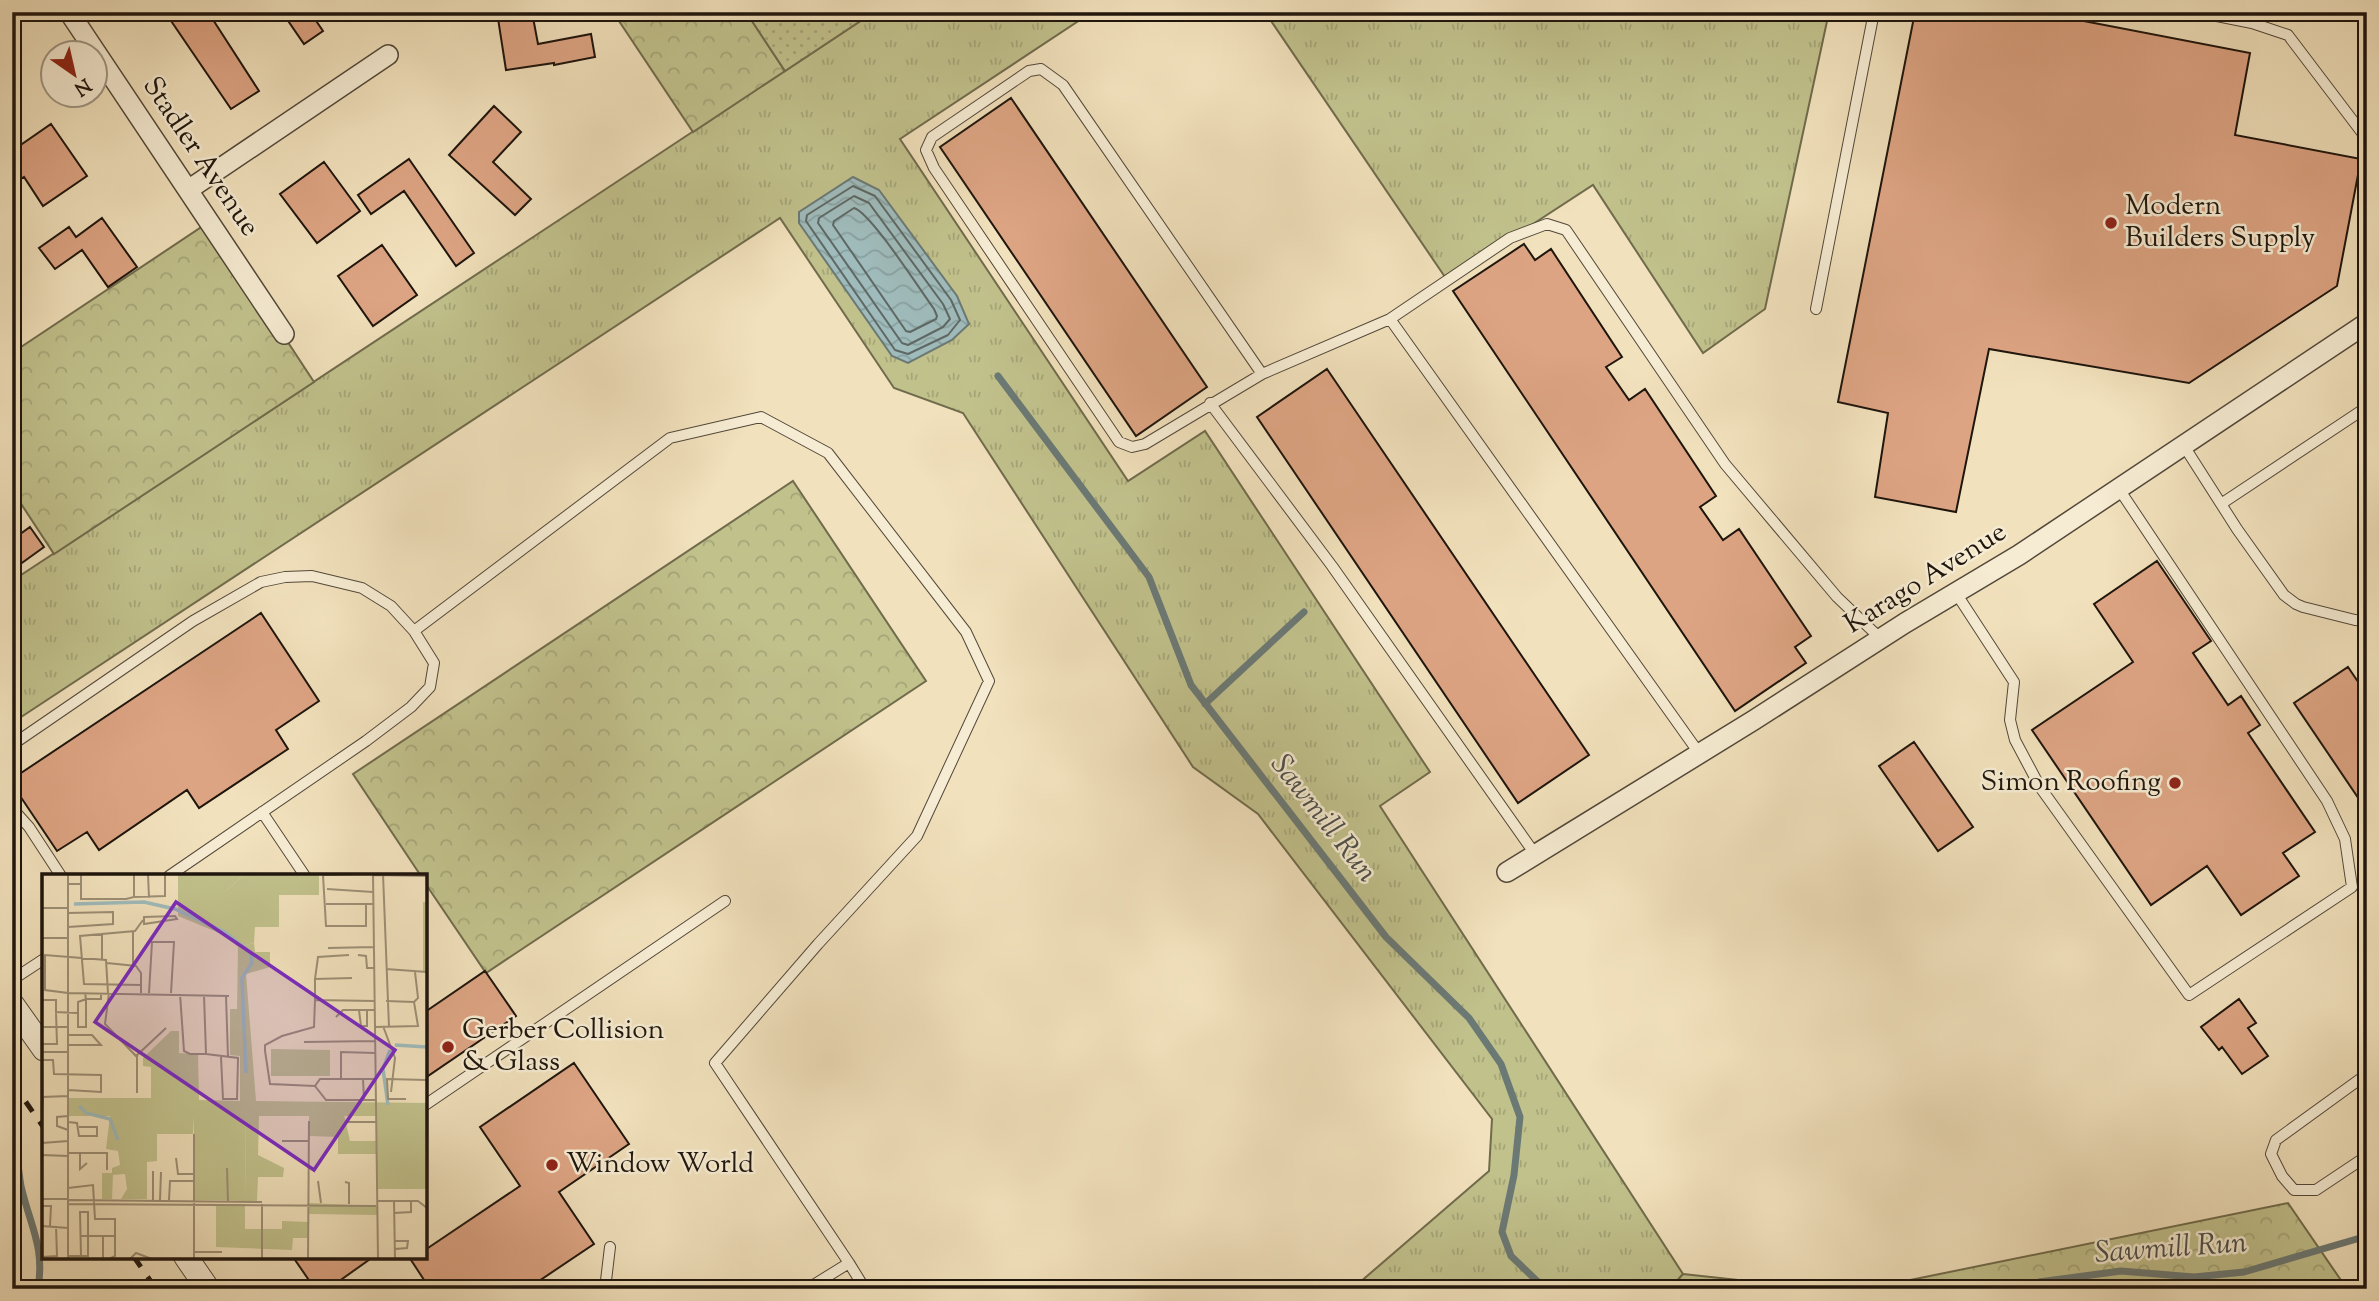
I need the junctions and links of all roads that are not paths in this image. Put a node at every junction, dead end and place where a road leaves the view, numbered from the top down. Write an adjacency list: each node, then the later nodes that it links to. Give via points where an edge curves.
1 (69, 12): 6 (street, Stadler Avenue)
2 (1874, 12): 7 (lane)
3 (2197, 12): 5 (lane, via 2288,35)
4 (388, 55): 6 (street)
5 (2367, 143)
6 (188, 190): 10 (street, Stadler Avenue)
7 (1816, 309)
8 (1390, 319): 11 (lane); 20 (lane, via 1510,238 1547,224 1566,230 1725,464 1838,597); 22 (lane)
9 (2367, 323): 14 (street, Karago Avenue)
10 (284, 334)
11 (1262, 374): 12 (lane); 12 (lane, via 1063,85 1041,69 1029,71 932,137 926,150 933,168 1119,442 1132,447 1145,444)
12 (1210, 403): 25 (lane, via 1332,566)
13 (2367, 407): 16 (lane)
14 (2184, 446): 15 (street, Karago Avenue); 16 (lane)
15 (2119, 489): 17 (street, Karago Avenue); 17 (lane, via 2327,801 2345,839 2353,887 2189,995 2040,787 2015,740 2010,720 2014,682)
16 (2221, 504): 18 (lane, via 2284,595 2296,604)
17 (1956, 593): 20 (street, Karago Avenue)
18 (2367, 621)
19 (414, 631): 21 (lane, via 391,606 362,588 312,576 261,582 193,621); 24 (lane, via 434,663 430,687 402,714); 40 (lane, via 670,438 761,417 828,453 966,632 989,681 917,836 715,1063)
20 (1881, 639): 22 (street, Karago Avenue)
21 (12, 745)
22 (1699, 753): 25 (street, Karago Avenue)
23 (12, 807): 27 (lane)
24 (262, 812): 28 (lane); 29 (lane)
25 (1535, 854): 26 (street, Karago Avenue)
26 (1507, 872)
27 (60, 874)
28 (172, 874)
29 (304, 874)
30 (725, 901): 36 (lane)
31 (42, 960): 32 (lane)
32 (12, 980)
33 (12, 1004): 34 (street)
34 (42, 1046)
35 (2367, 1074): 37 (lane, via 2276,1140 2271,1154 2294,1189 2316,1190)
36 (427, 1104)
37 (2367, 1156)
38 (610, 1247): 42 (lane)
39 (193, 1260): 41 (street)
40 (849, 1264): 43 (lane); 44 (lane)
41 (208, 1289)
42 (605, 1289)
43 (807, 1289)
44 (865, 1289)

